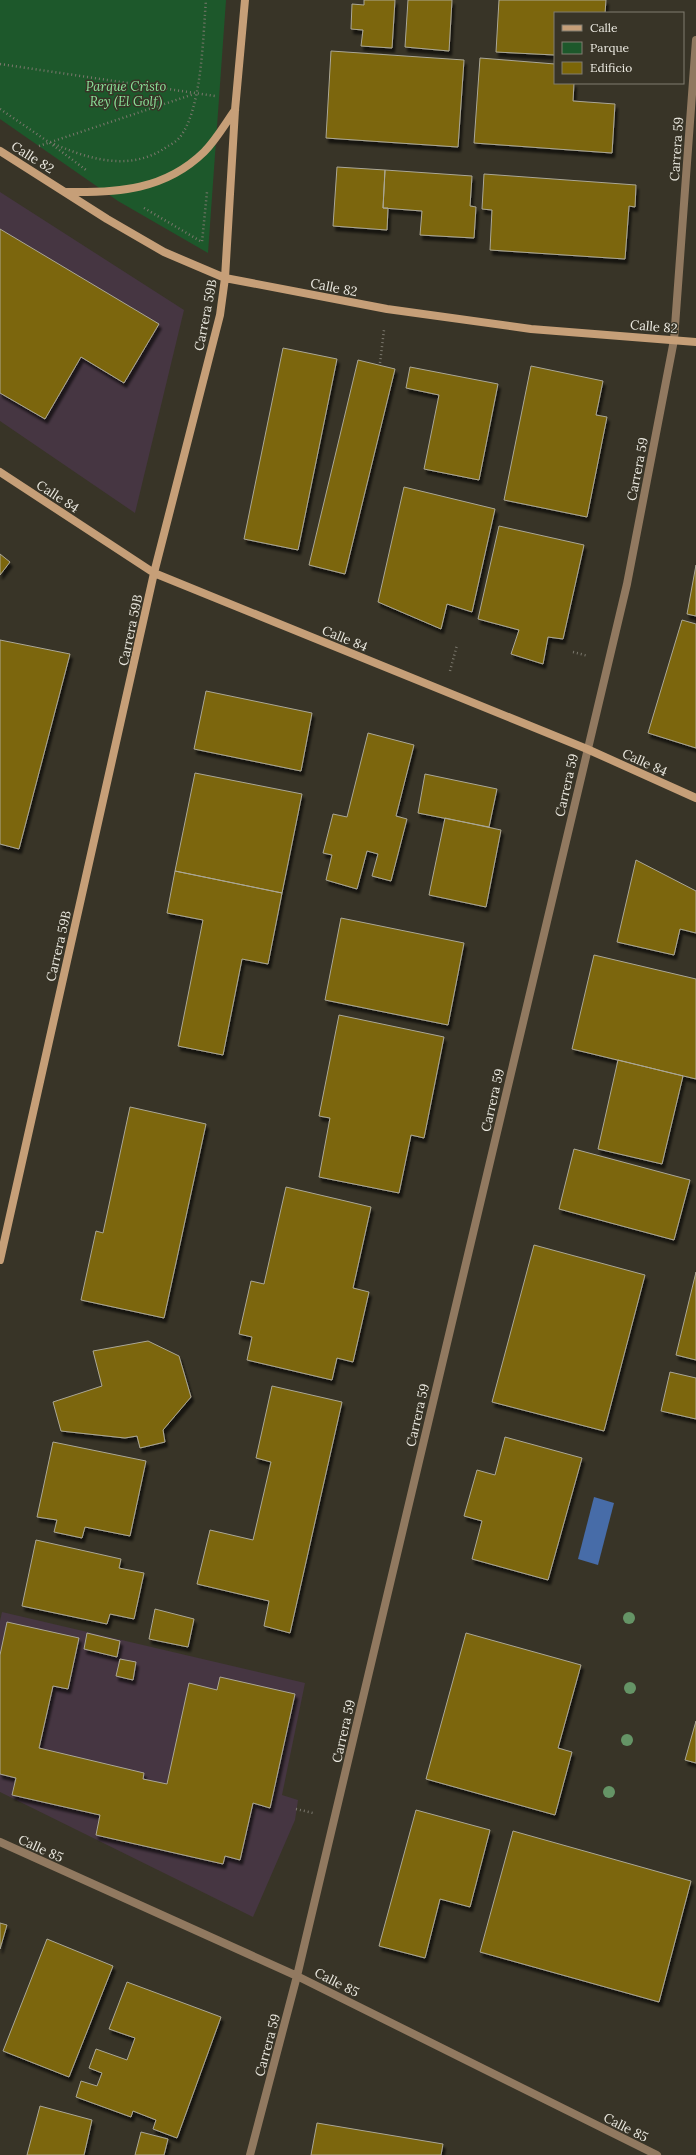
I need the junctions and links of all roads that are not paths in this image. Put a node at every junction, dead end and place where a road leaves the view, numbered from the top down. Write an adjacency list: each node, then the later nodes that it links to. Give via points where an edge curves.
1 (245, 0): 3 (street, Carrera 59B)
2 (696, 40): 7 (street, Carrera 59)
3 (236, 110): 5 (street, via 204,152 178,172 151,185 108,193); 6 (street, Carrera 59B)
4 (0, 151): 5 (street, Calle 82)
5 (66, 192): 6 (street, Calle 82, via 164,252)
6 (225, 278): 7 (street, Calle 82, via 387,309 531,329); 10 (street, Carrera 59B, via 220,314)
7 (674, 340): 8 (street, Calle 82); 11 (street, Carrera 59, via 627,584)
8 (696, 342)
9 (0, 472): 10 (street, Calle 84)
10 (154, 573): 11 (street, Calle 84); 13 (street, Carrera 59B)
11 (587, 749): 12 (street, Calle 84); 15 (street, Carrera 59)
12 (696, 798)
13 (0, 1260)
14 (0, 1842): 15 (street, Calle 85)
15 (297, 1976): 16 (street, Carrera 59); 17 (street, Calle 85)
16 (250, 2155)
17 (656, 2155)

